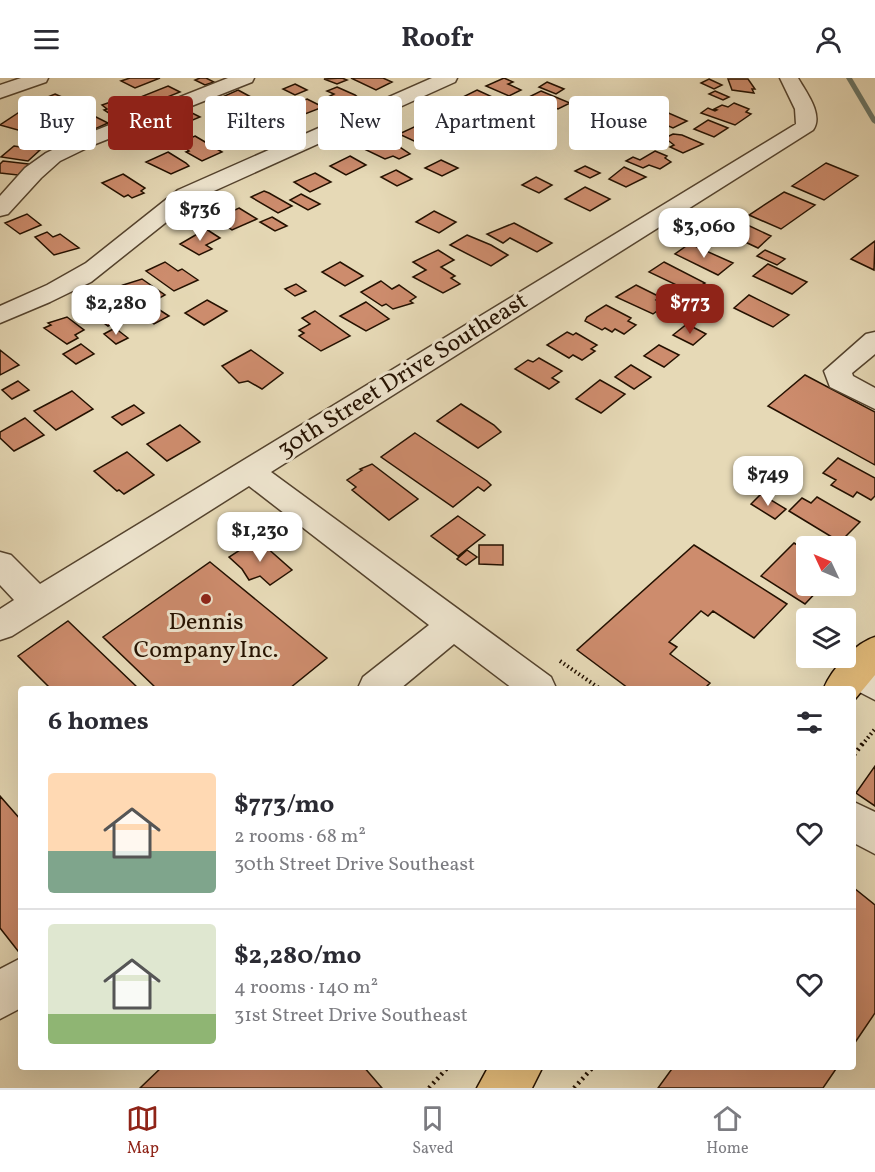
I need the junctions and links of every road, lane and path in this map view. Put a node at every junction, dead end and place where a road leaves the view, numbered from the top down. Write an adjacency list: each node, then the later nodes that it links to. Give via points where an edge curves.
1 (39, 78): 5 (street)
2 (245, 78): 6 (street, via 53,157)
3 (448, 78): 7 (street, via 186,195 161,209 107,260 78,280)
4 (789, 78): 10 (street, 30th Street Drive Southeast, via 805,109 806,126)
5 (0, 92)
6 (0, 209)
7 (0, 315)
8 (875, 340): 9 (street, via 838,371 840,381)
9 (875, 400)
10 (249, 471): 12 (street, 30th Street Drive Southeast); 13 (street)
11 (0, 564): 12 (street)
12 (38, 603): 14 (street, 30th Street Drive Southeast)
13 (453, 625): 15 (street); 16 (street)
14 (0, 626)
15 (378, 686)
16 (535, 686)
17 (875, 729): 18 (path)
18 (856, 753)
19 (856, 821): 20 (street)
20 (875, 835)
21 (18, 982): 22 (street)
22 (0, 997)
23 (445, 1070): 26 (path)
24 (517, 1070): 27 (main road)
25 (590, 1070): 28 (path)
26 (429, 1088)
27 (501, 1088)
28 (574, 1088)

